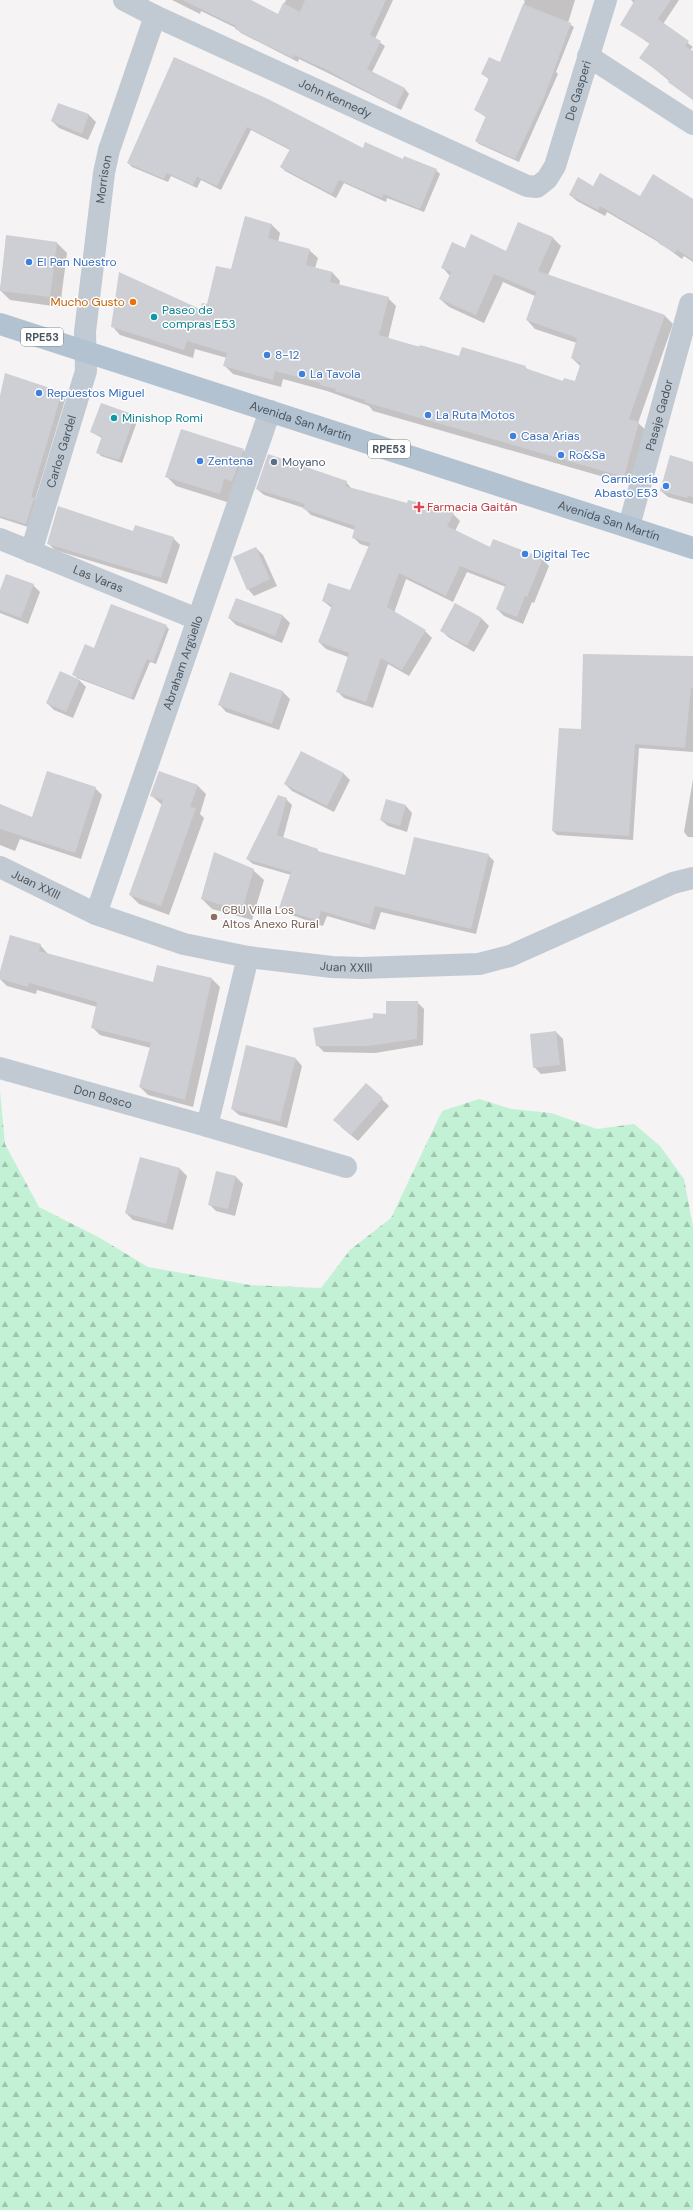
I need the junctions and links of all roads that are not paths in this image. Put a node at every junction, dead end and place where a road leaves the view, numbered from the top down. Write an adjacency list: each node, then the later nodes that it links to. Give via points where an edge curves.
1 (124, 0): 3 (street, John Kennedy)
2 (606, 0): 4 (street, De Gasperi)
3 (155, 16): 6 (street, John Kennedy, via 526,186 537,187); 9 (street, Morrison, via 109,150)
4 (588, 56): 5 (street); 6 (street, De Gasperi, via 555,166)
5 (693, 124)
6 (547, 179)
7 (690, 304): 11 (street, Pasaje Gador)
8 (0, 324): 9 (main road, Avenida San Martín / RPE53)
9 (84, 350): 10 (main road, Avenida San Martín / RPE53); 14 (street, Carlos Gardel, via 86,371)
10 (270, 411): 11 (main road, Avenida San Martín / RPE53); 15 (street, Abraham Argüello)
11 (629, 526): 13 (main road, Avenida San Martín / RPE53)
12 (0, 539): 14 (street, Las Varas)
13 (693, 548)
14 (31, 552): 15 (street, Las Varas)
15 (197, 619): 18 (street, Abraham Argüello)
16 (0, 867): 18 (street, Juan XXIII)
17 (693, 878): 19 (street, Juan XXIII, via 673,883 510,956 479,964 361,968)
18 (96, 914): 19 (street, Juan XXIII, via 184,944)
19 (248, 957): 21 (street)
20 (0, 1068): 21 (street, Don Bosco)
21 (207, 1126): 22 (street, Don Bosco)
22 (346, 1167)

